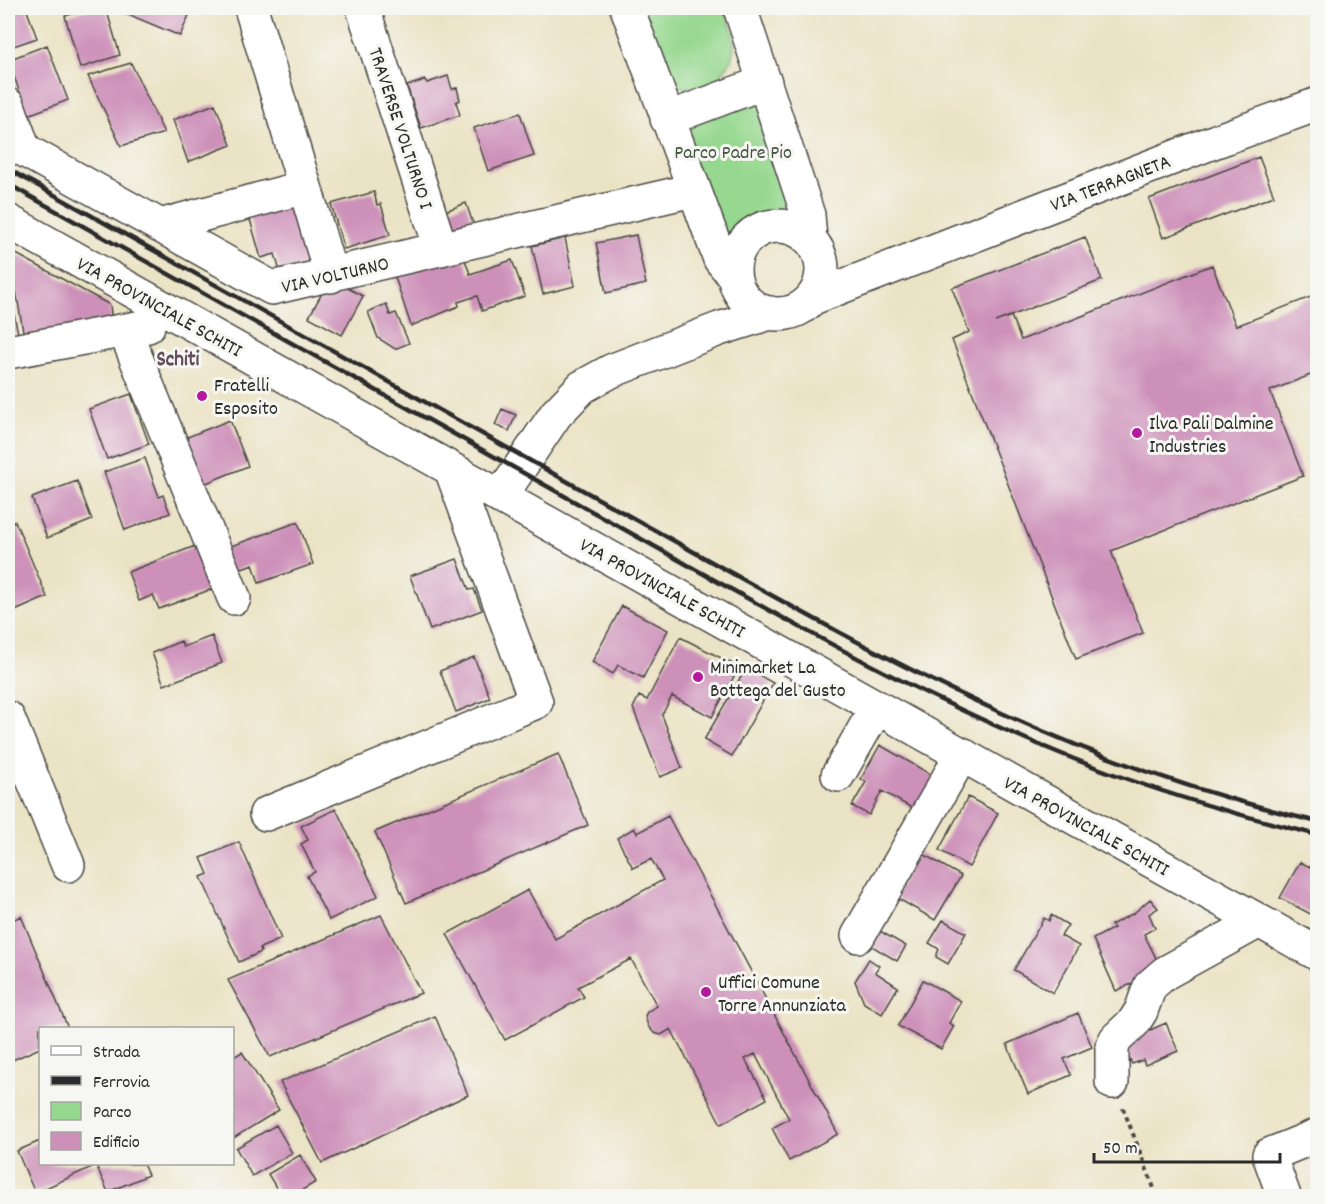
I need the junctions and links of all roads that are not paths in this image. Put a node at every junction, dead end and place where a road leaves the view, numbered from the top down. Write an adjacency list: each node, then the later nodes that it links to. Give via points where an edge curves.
1 (251, 8): 10 (street)
2 (363, 8): 14 (street, TRAVERSE VOLTURNO I)
3 (627, 8): 8 (street)
4 (740, 8): 5 (street)
5 (765, 82): 8 (street); 15 (street)
6 (1317, 104): 16 (street, VIA TERRAGNETA)
7 (8, 105): 9 (street)
8 (668, 119): 11 (street)
9 (16, 146): 13 (street, VIA VOLTURNO)
10 (305, 187): 13 (street); 17 (street)
11 (693, 190): 14 (street, VIA VOLTURNO); 18 (street, via 720,259)
12 (8, 221): 20 (street, VIA PROVINCIALE SCHITI)
13 (160, 226): 17 (street, VIA VOLTURNO, via 272,288)
14 (441, 249): 17 (street, VIA VOLTURNO)
15 (816, 250): 16 (street, via 866,264); 18 (street, via 799,230 786,226 759,230 747,238 734,262); 19 (street, via 823,274)
16 (904, 263): 19 (street, VIA TERRAGNETA)
17 (331, 276)
18 (738, 285): 21 (street, via 750,304); 22 (street, via 733,309)
19 (813, 298): 21 (street, via 790,313)
20 (173, 313): 23 (street, via 149,326); 25 (street, VIA PROVINCIALE SCHITI)
21 (770, 313): 22 (street)
22 (719, 329): 26 (street, via 611,371 582,387 556,414)
23 (125, 330): 24 (street); 27 (street)
24 (8, 352)
25 (451, 469): 26 (street, VIA PROVINCIALE SCHITI); 32 (street, via 536,702)
26 (500, 497): 28 (street, VIA PROVINCIALE SCHITI)
27 (234, 597)
28 (877, 707): 30 (street, VIA PROVINCIALE SCHITI); 31 (street)
29 (8, 718): 33 (street)
30 (962, 754): 34 (street, VIA PROVINCIALE SCHITI); 35 (street)
31 (838, 775)
32 (266, 814)
33 (68, 865)
34 (1259, 921): 36 (street, VIA PROVINCIALE SCHITI); 37 (street, via 1165,973 1150,986 1141,1011 1112,1047)
35 (858, 936)
36 (1317, 954)
37 (1112, 1082)
38 (1317, 1136): 39 (street, via 1269,1155)
39 (1284, 1197)

